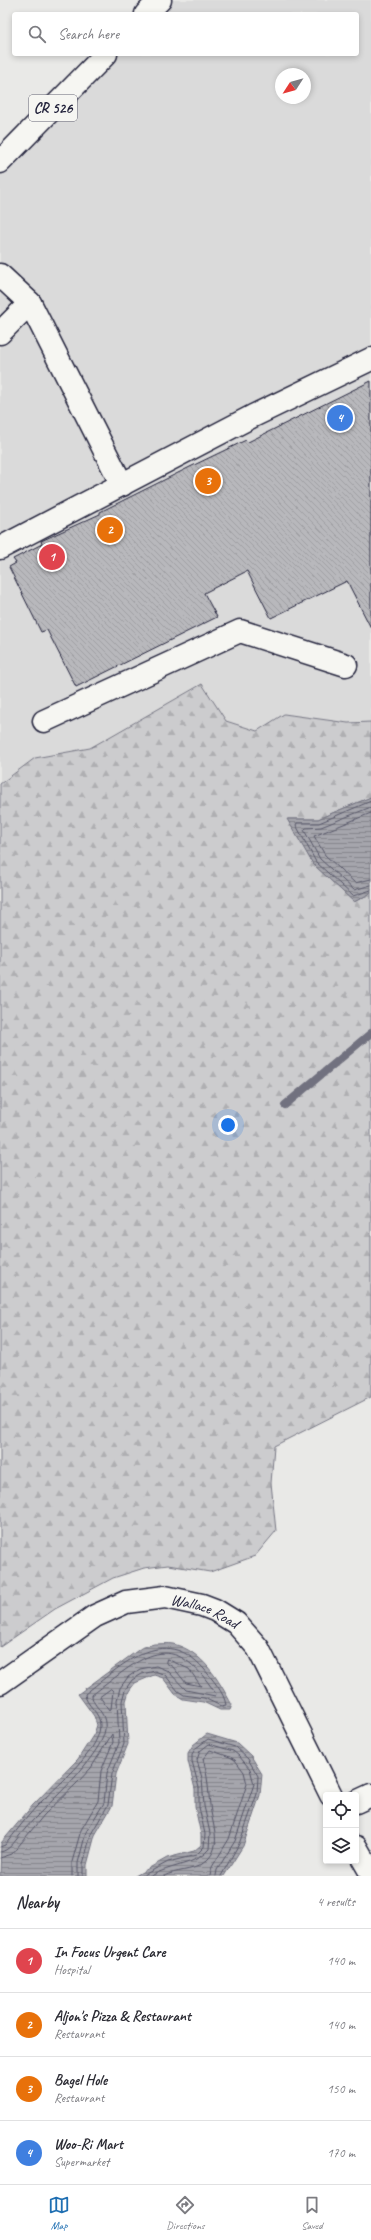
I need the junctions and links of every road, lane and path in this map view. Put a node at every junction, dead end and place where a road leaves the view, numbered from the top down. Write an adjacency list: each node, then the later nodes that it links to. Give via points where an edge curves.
1 (160, 0): 2 (street)
2 (148, 12)
3 (104, 56): 4 (street, CR 526)
4 (0, 162)
5 (0, 275): 6 (street)
6 (30, 303): 7 (street); 9 (street)
7 (0, 333)
8 (371, 358): 9 (street)
9 (122, 485): 10 (street)
10 (0, 548)
11 (346, 665): 12 (street, via 240,631)
12 (44, 721)
13 (0, 1683): 14 (street, Wallace Road, via 94,1616 120,1605 152,1597 165,1596 188,1600 215,1610 236,1623 258,1648)
14 (330, 1792)
15 (371, 1795): 16 (street)
16 (359, 1801)
17 (359, 1852): 18 (street)
18 (371, 1873)

